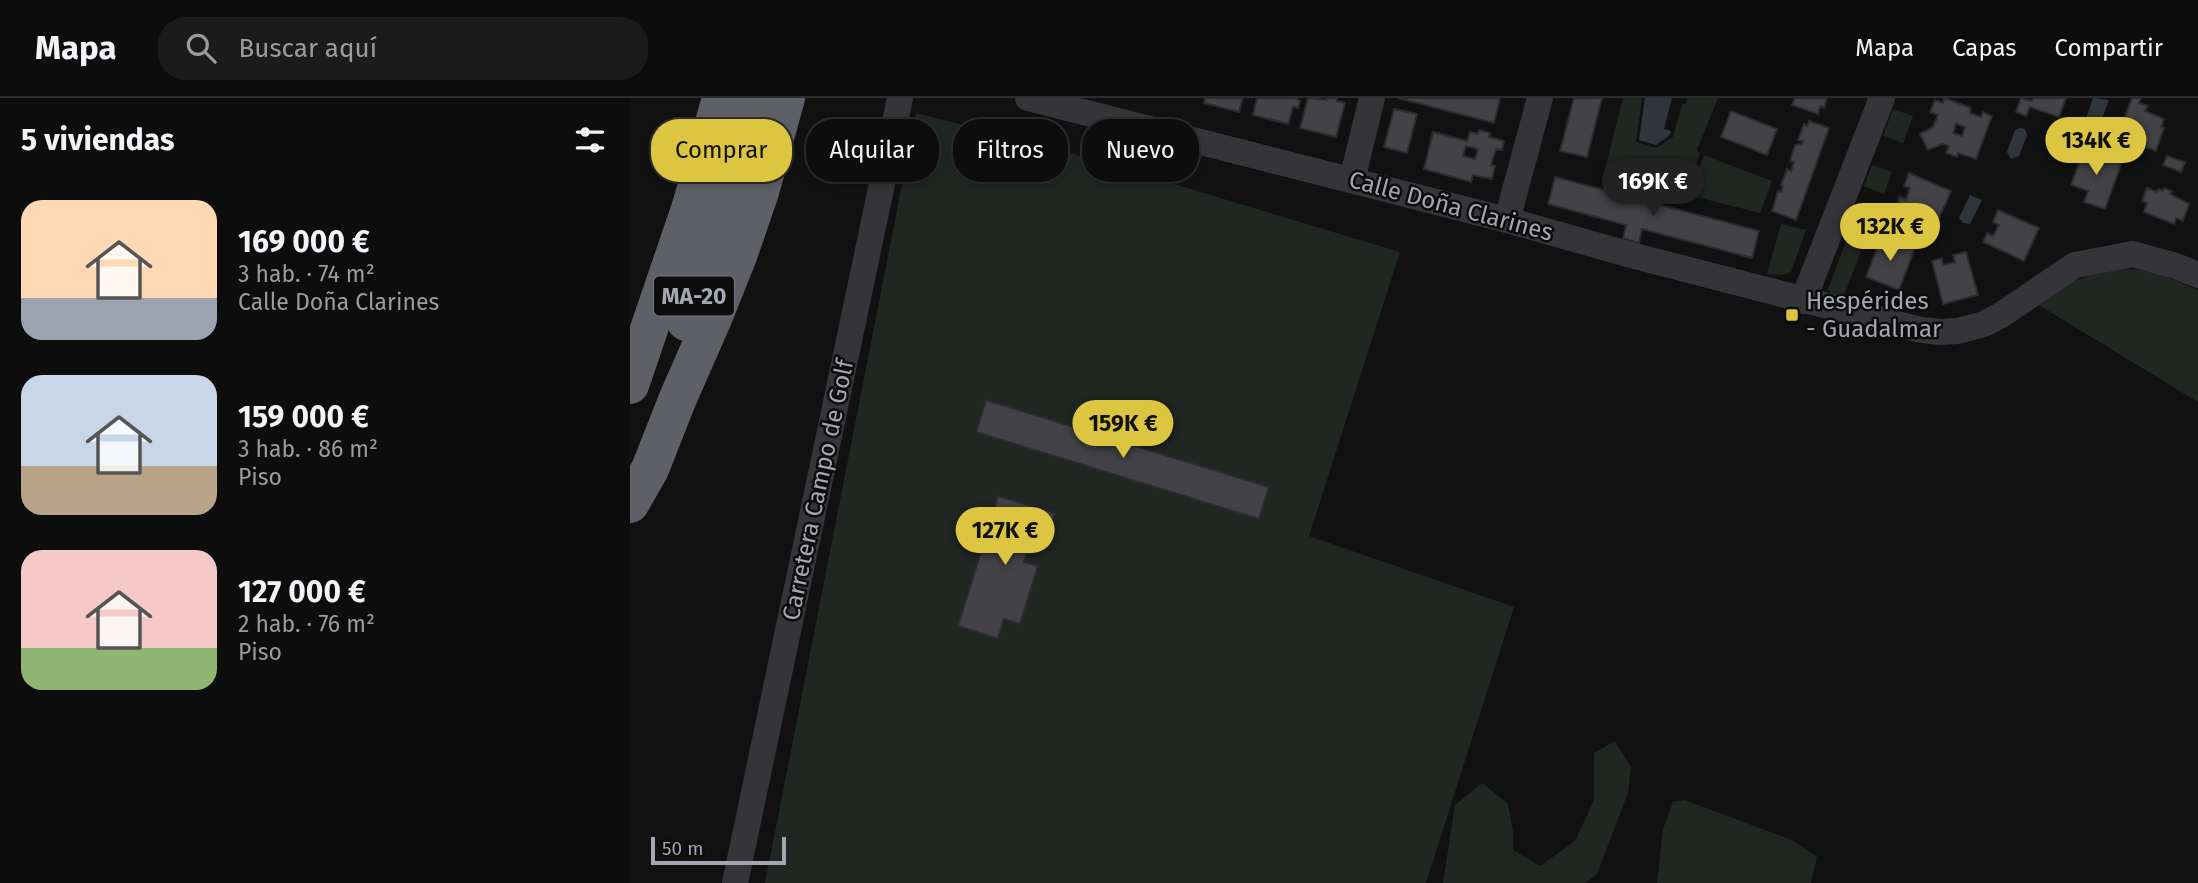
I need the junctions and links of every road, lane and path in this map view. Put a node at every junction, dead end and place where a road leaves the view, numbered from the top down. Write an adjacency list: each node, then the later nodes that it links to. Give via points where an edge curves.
1 (698, 98): 14 (highway)
2 (720, 98): 15 (highway, MA-20, via 691,206)
3 (754, 98): 16 (highway, MA-20, via 721,219)
4 (786, 98): 17 (highway, via 738,256 650,469)
5 (900, 98): 18 (street, Carretera Campo de Golf)
6 (1372, 98): 10 (street)
7 (1540, 98): 11 (street)
8 (1882, 98): 13 (street)
9 (1044, 100): 10 (street, Calle Doña Clarines)
10 (1352, 180): 11 (street, Calle Doña Clarines)
11 (1507, 220): 13 (street, Calle Doña Clarines)
12 (2198, 275): 13 (street, Calle Doña Clarines, via 2133,254 2075,265 2001,315 1958,331 1921,330)
13 (1797, 299)
14 (630, 338)
15 (630, 385)
16 (630, 493)
17 (630, 504)
18 (735, 883)

